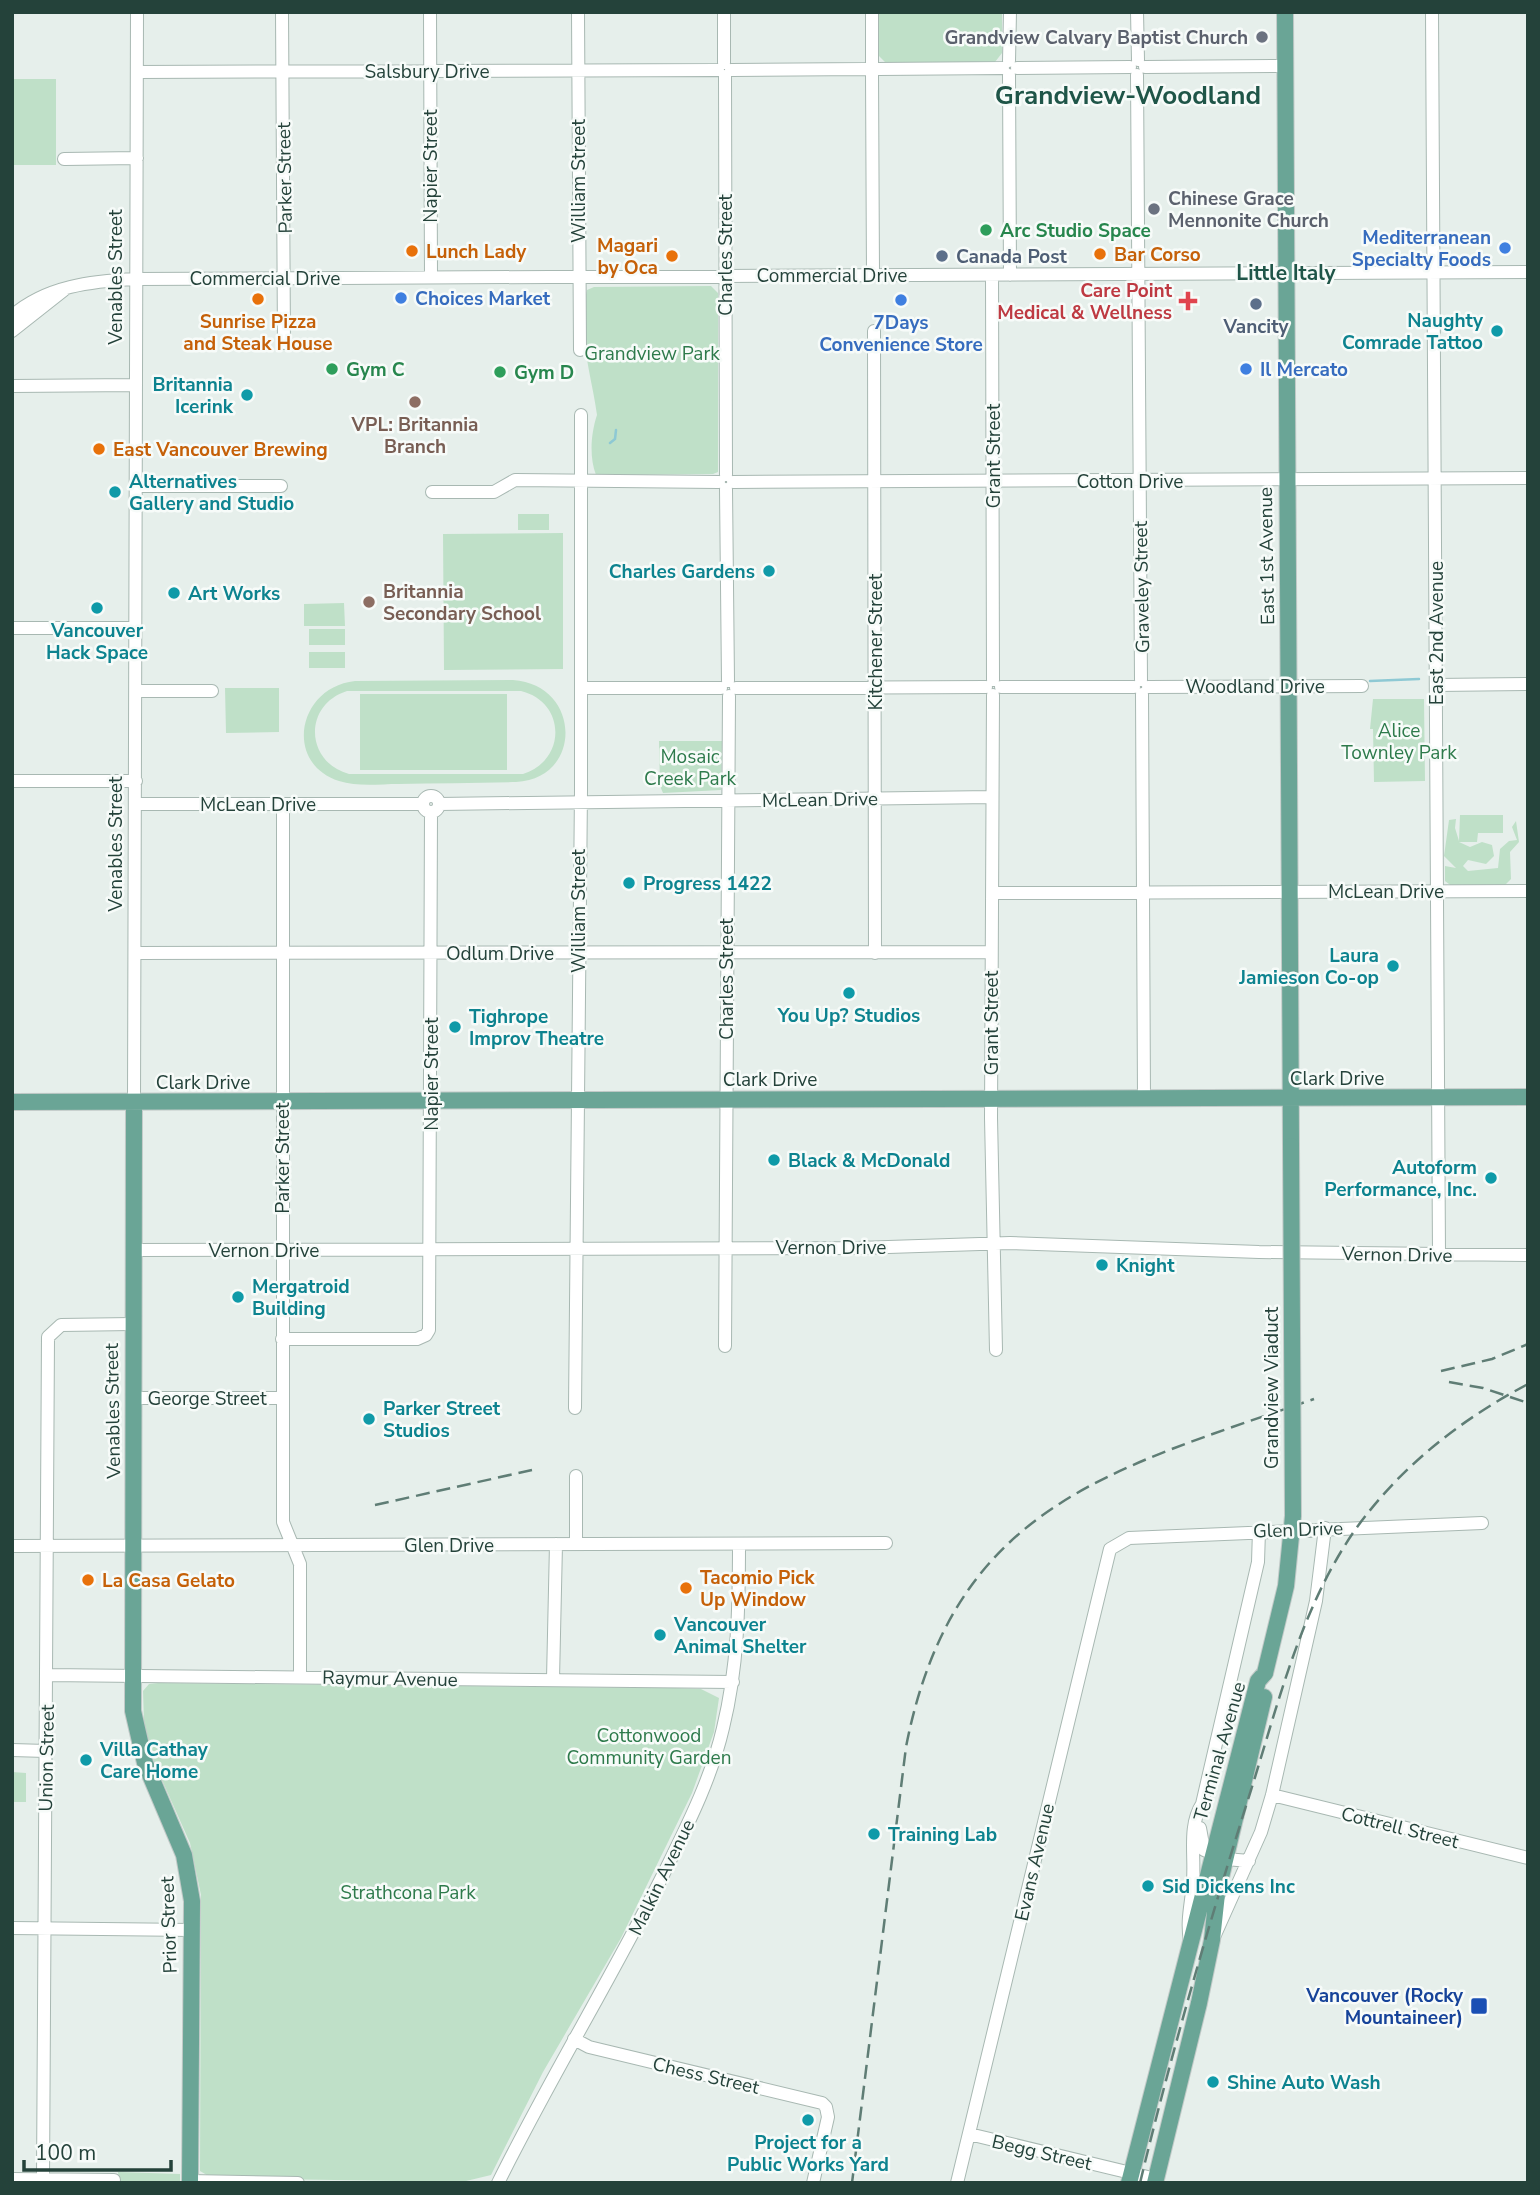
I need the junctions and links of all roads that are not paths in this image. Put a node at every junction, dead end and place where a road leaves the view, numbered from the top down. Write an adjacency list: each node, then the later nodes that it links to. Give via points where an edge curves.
1 (137, 12): 18 (street, Venables Street)
2 (282, 12): 19 (street, Parker Street)
3 (430, 12): 17 (street, Napier Street)
4 (578, 12): 15 (street, William Street)
5 (724, 12): 16 (street, Charles Street)
6 (872, 12): 14 (street)
7 (1010, 12): 13 (street)
8 (1137, 12): 12 (street, Graveley Street)
9 (1285, 12): 11 (main road, East 1st Avenue)
10 (1433, 12): 22 (street, East 2nd Avenue)
11 (1285, 66): 12 (street, Salsbury Drive); 24 (main road, East 1st Avenue)
12 (1137, 67): 13 (street, Salsbury Drive); 25 (street, Graveley Street)
13 (1009, 68): 14 (street, Salsbury Drive); 28 (street)
14 (872, 69): 16 (street, Salsbury Drive); 26 (street)
15 (578, 70): 16 (street, Salsbury Drive); 17 (street, Salsbury Drive); 29 (street, William Street)
16 (724, 70): 30 (street, Charles Street)
17 (430, 71): 19 (street, Salsbury Drive); 31 (street, Napier Street)
18 (136, 72): 19 (street, Salsbury Drive); 20 (street, Venables Street)
19 (282, 72): 32 (street, Parker Street)
20 (137, 158): 21 (street); 33 (street, Venables Street)
21 (64, 159)
22 (1435, 272): 23 (street, Commercial Drive); 24 (street, Commercial Drive); 43 (street, East 2nd Avenue)
23 (1528, 272)
24 (1286, 273): 25 (street, Commercial Drive); 45 (main road, East 1st Avenue)
25 (1139, 274): 28 (street, Commercial Drive); 48 (street, Graveley Street)
26 (873, 275): 27 (street, Commercial Drive); 30 (street, Commercial Drive)
27 (992, 275): 28 (street, Commercial Drive); 47 (street, Grant Street)
28 (1010, 275)
29 (579, 276): 30 (street, Commercial Drive); 31 (street, Commercial Drive); 39 (street, William Street)
30 (725, 276): 50 (street, Charles Street)
31 (431, 277): 32 (street, Commercial Drive)
32 (285, 278): 33 (street, Commercial Drive); 38 (street, Parker Street)
33 (136, 279): 34 (street, Commercial Drive, via 98,281); 40 (street, Venables Street)
34 (64, 290): 35 (street, Commercial Drive, via 40,296); 36 (street)
35 (12, 316)
36 (12, 331)
37 (874, 331): 46 (street, Kitchener Street)
38 (284, 343)
39 (580, 350)
40 (136, 385): 41 (street); 51 (street, Venables Street)
41 (12, 386)
42 (581, 415): 49 (street, William Street)
43 (1434, 478): 44 (street, Cotton Drive); 45 (street, Cotton Drive); 57 (street, East 2nd Avenue)
44 (1528, 478)
45 (1287, 479): 48 (street, Cotton Drive); 58 (main road, East 1st Avenue)
46 (875, 481): 47 (street, Cotton Drive); 50 (street, Cotton Drive); 60 (street, Kitchener Street)
47 (992, 481): 48 (street, Cotton Drive); 61 (street, Grant Street)
48 (1140, 481): 62 (street, Graveley Street)
49 (580, 482): 50 (street, Cotton Drive); 53 (street, Cotton Drive, via 514,480 494,492); 63 (street, William Street)
50 (726, 482): 64 (street, Charles Street)
51 (136, 486): 52 (street); 55 (street, Venables Street)
52 (281, 486)
53 (432, 492)
54 (12, 628): 55 (street)
55 (136, 628): 65 (street, Venables Street)
56 (1528, 684): 57 (street)
57 (1436, 685): 76 (street, East 2nd Avenue)
58 (1289, 686): 59 (street, Woodland Drive); 62 (street, Woodland Drive); 79 (main road, East 1st Avenue)
59 (1362, 686)
60 (876, 687): 61 (street, Woodland Drive); 64 (street, Woodland Drive); 70 (street, Kitchener Street)
61 (993, 687): 62 (street, Woodland Drive); 69 (street, Grant Street)
62 (1141, 687): 78 (street, Graveley Street)
63 (581, 688): 64 (street, Woodland Drive); 72 (street, William Street)
64 (729, 688): 71 (street, Charles Street)
65 (136, 691): 66 (street); 68 (street, Venables Street)
66 (212, 691)
67 (12, 781): 68 (street)
68 (136, 781): 73 (street, Venables Street)
69 (992, 797): 70 (street, McLean Drive); 80 (street, Grant Street)
70 (874, 799): 71 (street, McLean Drive); 86 (street, Kitchener Street)
71 (727, 800): 72 (street, McLean Drive); 85 (street, Charles Street)
72 (580, 802): 75 (street, McLean Drive); 84 (street, William Street)
73 (136, 804): 74 (street, McLean Drive); 82 (street, Venables Street)
74 (283, 804): 75 (street, McLean Drive); 87 (street, Parker Street)
75 (431, 806): 83 (street, Napier Street)
76 (1436, 891): 77 (street, McLean Drive); 79 (street, McLean Drive); 90 (street, East 2nd Avenue)
77 (1528, 891)
78 (1141, 892): 79 (street, McLean Drive); 80 (street, McLean Drive); 89 (street, Graveley Street)
79 (1289, 892): 92 (main road, East 1st Avenue)
80 (992, 893): 81 (street, Grant Street)
81 (991, 952): 86 (street, Odlum Drive); 91 (street, Grant Street)
82 (135, 953): 87 (street, Odlum Drive); 97 (street, Venables Street)
83 (432, 953): 84 (street, Odlum Drive); 87 (street, Odlum Drive); 95 (street, Napier Street)
84 (578, 953): 85 (street, Odlum Drive); 96 (street, William Street)
85 (726, 953): 86 (street, Odlum Drive); 93 (street, Charles Street)
86 (875, 953)
87 (284, 954): 98 (street, Parker Street)
88 (1528, 1097): 90 (main road, Clark Drive)
89 (1144, 1098): 91 (main road, Clark Drive); 92 (main road, Clark Drive)
90 (1438, 1098): 92 (main road, Clark Drive); 105 (street, East 2nd Avenue)
91 (991, 1100): 93 (main road, Clark Drive); 99 (street, Grant Street)
92 (1291, 1100): 127 (main road, Grandview Viaduct, bridge, via 1293,1516 1286,1586)
93 (725, 1101): 96 (main road, Clark Drive); 100 (street, Charles Street)
94 (12, 1102): 97 (main road, Clark Drive)
95 (431, 1102): 96 (main road, Clark Drive); 98 (main road, Clark Drive); 101 (street, Napier Street)
96 (577, 1102): 102 (street, William Street)
97 (134, 1103): 98 (main road, Clark Drive); 103 (main road, Venables Street)
98 (283, 1103): 104 (street, Parker Street)
99 (993, 1245): 100 (street, Vernon Drive); 105 (street, Vernon Drive); 110 (street, Grant Street)
100 (724, 1248): 102 (street, Vernon Drive); 109 (street, Charles Street)
101 (430, 1249): 102 (street, Vernon Drive); 104 (street, Vernon Drive); 108 (street, Napier Street, via 426,1335 417,1339)
102 (577, 1249): 113 (street, William Street)
103 (133, 1250): 104 (street, Vernon Drive); 107 (main road, Venables Street)
104 (282, 1250): 108 (street, Parker Street)
105 (1438, 1255): 106 (street, Vernon Drive)
106 (1528, 1255)
107 (132, 1324): 111 (main road, Venables Street); 124 (street, Union Street, via 61,1325 48,1337)
108 (282, 1339): 112 (street, Parker Street)
109 (724, 1346)
110 (996, 1350)
111 (132, 1398): 112 (street, George Street); 125 (main road, Venables Street)
112 (282, 1398): 126 (street, Parker Street, via 283,1522)
113 (575, 1408)
114 (576, 1476): 120 (street)
115 (1482, 1523): 116 (street, Glen Drive)
116 (1325, 1528): 117 (street, Glen Drive); 135 (street, Terminal Avenue, via 1316,1601)
117 (1259, 1531): 121 (street, Glen Drive, via 1129,1538); 136 (street, Terminal Avenue, via 1258,1562)
118 (886, 1543): 122 (street, Glen Drive)
119 (556, 1544): 120 (street, Glen Drive); 126 (street, Glen Drive); 131 (street)
120 (576, 1544): 122 (street, Glen Drive)
121 (1115, 1544): 146 (street, Evans Avenue, via 1098,1588)
122 (739, 1545): 132 (street, Malkin Avenue)
123 (12, 1546): 124 (street, Glen Drive)
124 (49, 1546): 125 (street, Glen Drive); 128 (street, Union Street)
125 (134, 1546): 126 (street, Glen Drive); 129 (main road, Venables Street)
126 (293, 1546): 130 (street, Parker Street, via 300,1564)
127 (1265, 1673): 137 (main road, Terminal Avenue, via 1267,1685)
128 (47, 1675): 129 (street, Raymur Avenue); 134 (street, Union Street)
129 (133, 1675): 130 (street, Raymur Avenue); 142 (main road, Prior Street, via 141,1749 184,1855)
130 (300, 1677): 131 (street, Raymur Avenue)
131 (553, 1679): 132 (street, Raymur Avenue)
132 (733, 1682): 145 (street, Malkin Avenue, via 716,1753 692,1816 624,1952)
133 (12, 1750): 134 (street)
134 (46, 1751): 141 (street, Union Street)
135 (1272, 1795): 138 (street, Cottrell Street); 139 (street, Terminal Avenue)
136 (1202, 1804): 137 (street, via 1200,1840 1205,1850); 144 (street, Terminal Avenue, via 1194,1822 1192,1892 1186,1921)
137 (1219, 1856): 139 (street); 143 (main road, Terminal Avenue); 144 (main road, Terminal Avenue)
138 (1528, 1858)
139 (1249, 1861): 143 (street, Terminal Avenue)
140 (12, 1928): 141 (street)
141 (45, 1929): 142 (street); 149 (street, Union Street)
142 (192, 1930): 152 (main road, Prior Street)
143 (1212, 1940): 151 (main road, Terminal Avenue)
144 (1190, 1942): 147 (main road, Terminal Avenue)
145 (574, 2039): 154 (street, Malkin Avenue); 155 (street, Chess Street, via 589,2047 817,2101 826,2107 828,2118)
146 (969, 2134): 147 (street, Begg Street); 156 (street, Evans Avenue)
147 (1130, 2178): 151 (street, Begg Street)
148 (12, 2179): 149 (street)
149 (43, 2179): 150 (street)
150 (114, 2180)
151 (1155, 2181)
152 (190, 2182): 153 (street)
153 (298, 2183)
154 (498, 2183)
155 (813, 2183)
156 (957, 2183)

